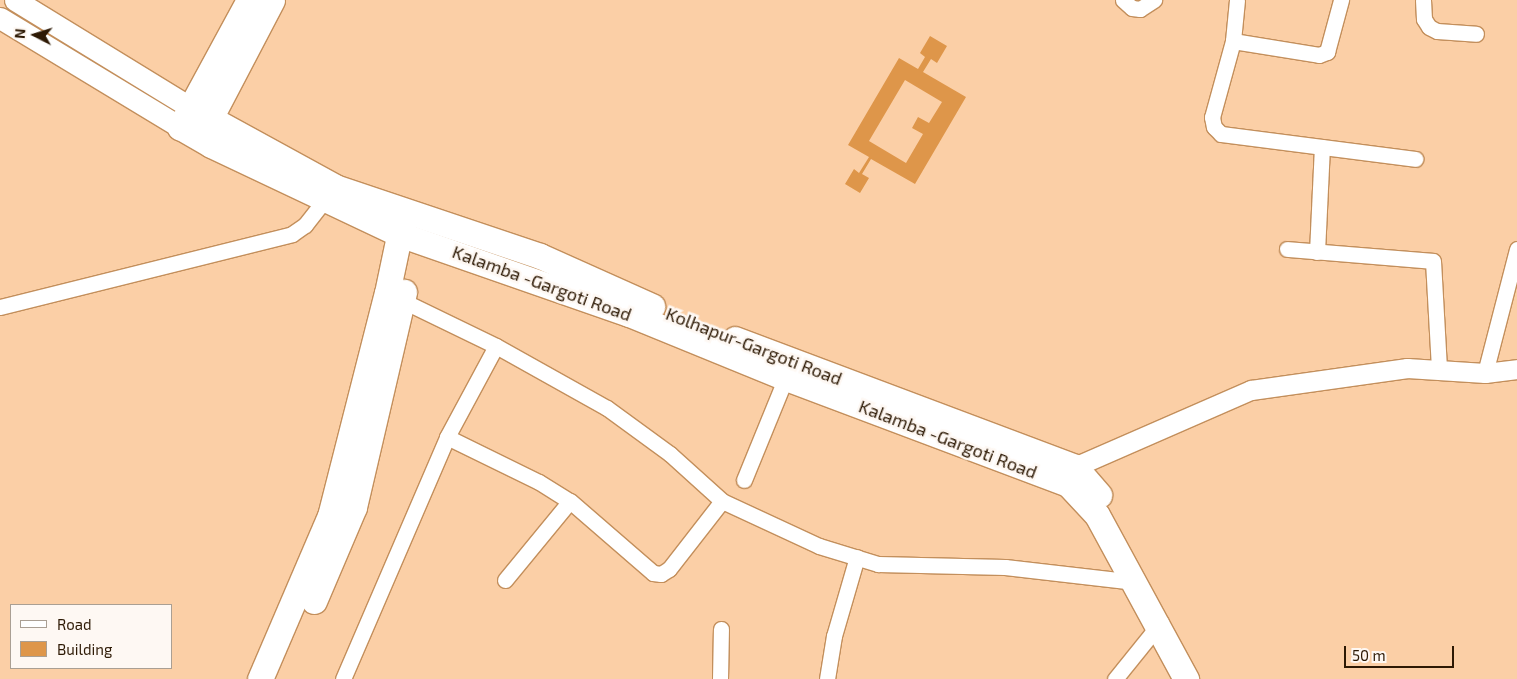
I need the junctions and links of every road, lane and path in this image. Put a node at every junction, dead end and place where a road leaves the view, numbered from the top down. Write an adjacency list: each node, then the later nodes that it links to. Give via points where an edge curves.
1 (15, 0): 12 (main road, Kalamba -Gargoti Road)
2 (249, 0): 12 (main road)
3 (272, 0): 12 (main road)
4 (1123, 0): 5 (street, via 1132,8 1140,9)
5 (1154, 0)
6 (1237, 0): 11 (street)
7 (1341, 0): 11 (street, via 1327,52 1319,55)
8 (1423, 0): 10 (street, via 1424,19 1429,27 1437,31)
9 (0, 18): 12 (main road, Kalamba -Gargoti Road)
10 (1476, 34)
11 (1232, 41): 13 (street, via 1212,117 1214,127 1228,136)
12 (195, 123): 15 (main road, Kalamba -Gargoti Road)
13 (1322, 147): 14 (street); 20 (street)
14 (1415, 159)
15 (330, 193): 16 (main road, Kolhapur-Gargoti Road); 17 (main road, Kalamba -Gargoti Road); 22 (street, via 305,225 292,234)
16 (412, 212): 17 (main road); 24 (main road, Kolhapur-Gargoti Road, via 540,256)
17 (407, 236): 21 (main road); 24 (main road, Kalamba -Gargoti Road)
18 (1287, 249): 20 (street)
19 (1517, 250): 27 (street)
20 (1317, 252): 26 (street, via 1433,261)
21 (394, 297): 23 (street); 39 (main road, via 330,516); 40 (main road, via 354,507)
22 (0, 307)
23 (496, 346): 28 (street); 32 (street, via 608,408 670,454)
24 (789, 369): 29 (main road, Kolhapur-Gargoti Road); 30 (main road, Kalamba -Gargoti Road); 31 (street)
25 (1517, 369): 27 (street)
26 (1439, 370): 27 (street); 29 (street, via 1407,368 1251,390)
27 (1485, 373)
28 (447, 436): 33 (street, via 539,482); 41 (street)
29 (1075, 467): 30 (street); 37 (main road, Kolhapur-Gargoti Road, via 1135,547)
30 (1050, 477): 36 (main road, Kalamba -Gargoti Road, via 1077,490 1090,505)
31 (744, 480)
32 (722, 501): 33 (street, via 661,574 653,573); 34 (street, via 819,546)
33 (570, 502): 35 (street)
34 (857, 558): 36 (street, via 878,564 1005,567); 43 (street, via 834,636)
35 (505, 580)
36 (1135, 582): 37 (main road, Kalamba -Gargoti Road)
37 (1160, 623): 44 (street); 45 (main road, Kalamba -Gargoti Road); 46 (main road, Kolhapur-Gargoti Road)
38 (721, 630): 42 (street)
39 (260, 679)
40 (279, 679)
41 (343, 679)
42 (720, 679)
43 (827, 679)
44 (1115, 679)
45 (1186, 679)
46 (1198, 679)

